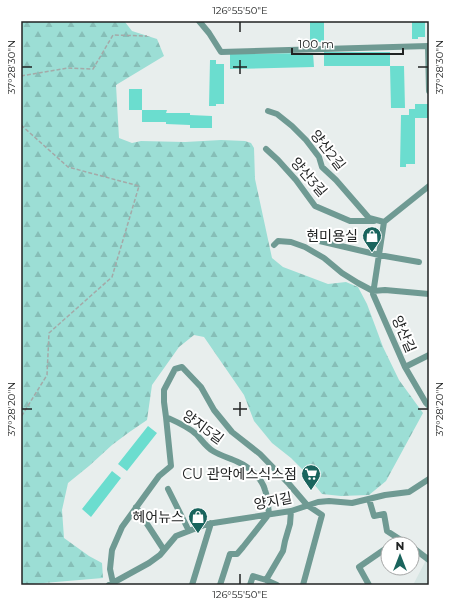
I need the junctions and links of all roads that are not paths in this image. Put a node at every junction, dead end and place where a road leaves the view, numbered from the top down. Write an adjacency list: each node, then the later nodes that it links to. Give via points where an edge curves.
1 (199, 21): 2 (street, via 221,52 428,46)
2 (429, 91)
3 (268, 111): 6 (street, 양산2길, via 277,114 302,135 320,157 322,167 369,218)
4 (266, 149): 6 (street, 양산3길, via 296,180 315,206 350,221)
5 (429, 186): 6 (street)
6 (384, 222): 9 (street, 양산길)
7 (311, 239): 9 (street)
8 (274, 245): 11 (street, 양산길, via 278,241 305,247 358,284)
9 (379, 255): 10 (street); 11 (street, 양산길)
10 (419, 262)
11 (374, 291): 12 (street, 양산길); 14 (street, 양산길, via 373,294)
12 (429, 294)
13 (429, 355): 14 (street)
14 (405, 367): 15 (street, 양산길)
15 (429, 406)
16 (166, 417): 20 (street, 양지5길, via 164,390 175,369 182,367 201,387 214,410 232,432 260,454); 21 (street, 양지길, via 171,466 159,476); 23 (street, 양지5길, via 195,433 212,450 250,469 265,488)
17 (429, 479): 19 (street, 양지길, via 409,492)
18 (168, 489): 25 (street)
19 (369, 499): 20 (street, 양지길, via 352,503 330,501); 26 (street, via 374,516 384,514 387,531)
20 (308, 505): 22 (street, 양지길); 37 (street, via 322,515)
21 (136, 507): 27 (street); 32 (street, 양지길, via 122,527 112,550)
22 (291, 511): 23 (street, 양지길); 31 (street, via 283,551)
23 (269, 514): 24 (street, 양지길); 34 (street, via 238,554 230,554)
24 (211, 523): 25 (street, 양지길); 33 (street)
25 (189, 531): 27 (street, 양지길, via 176,536)
26 (394, 536)
27 (164, 550): 32 (street, 양지길, via 160,556)
28 (380, 553): 38 (street, via 359,567)
29 (420, 553): 30 (street)
30 (429, 560)
31 (266, 580): 35 (street, via 253,576); 36 (street)
32 (111, 584)
33 (192, 585)
34 (220, 585)
35 (250, 585)
36 (277, 585)
37 (303, 585)
38 (369, 585)

